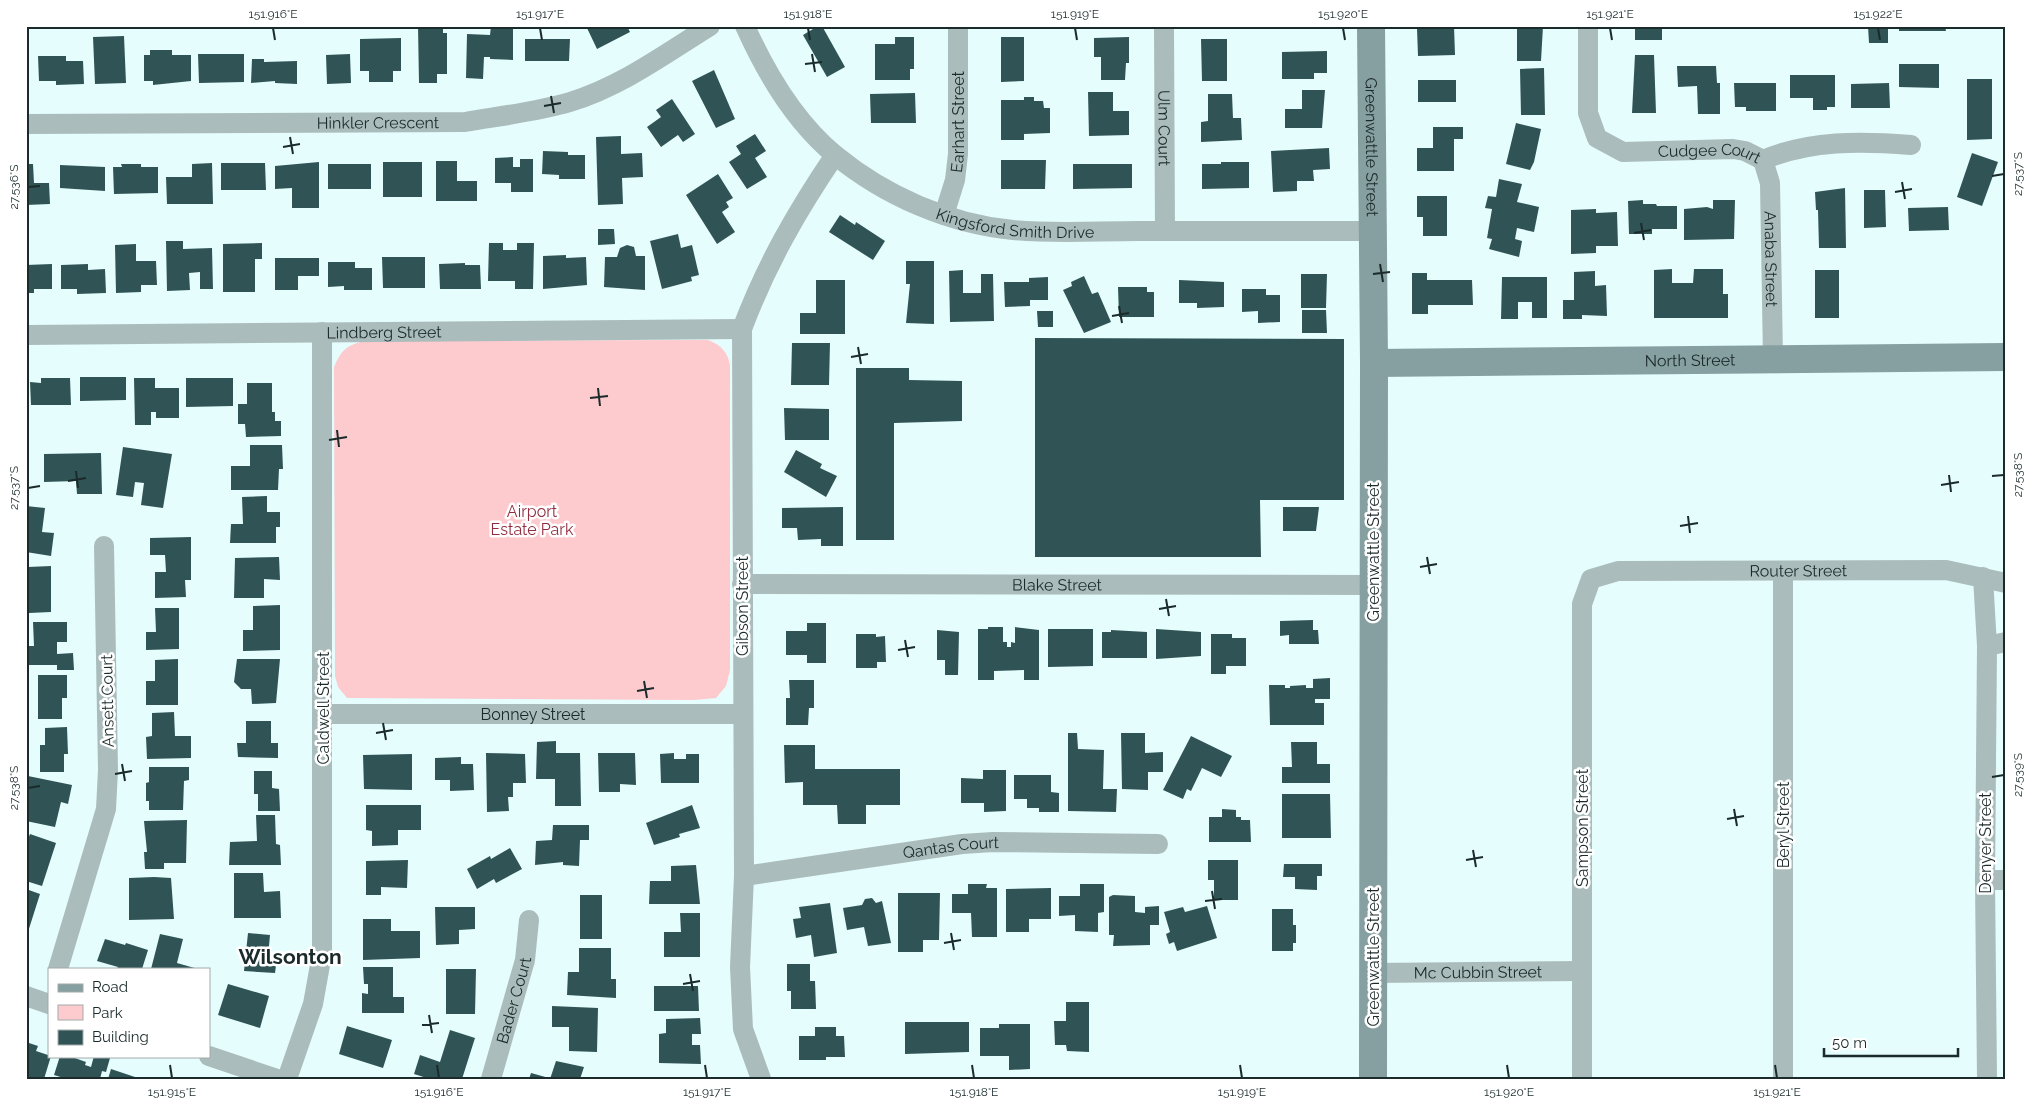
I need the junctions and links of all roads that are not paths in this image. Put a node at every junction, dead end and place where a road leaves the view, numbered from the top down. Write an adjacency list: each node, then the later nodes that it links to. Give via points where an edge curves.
1 (710, 26): 7 (street, Hinkler Crescent, via 647,67 570,102 466,122)
2 (745, 26): 9 (street, Kingsford Smith Drive, via 758,56 782,92 803,122)
3 (958, 26): 11 (street, Earhart Street, via 958,154 955,180)
4 (1164, 26): 12 (street, Ulm Court)
5 (1371, 26): 13 (main road, Greenwattle Street)
6 (1588, 26): 10 (street, Cudgee Court, via 1588,113 1597,138 1623,152 1733,149)
7 (26, 124)
8 (1911, 145): 10 (street, Cudgee Court, via 1872,143 1802,147)
9 (835, 155): 11 (street, Kingsford Smith Drive, via 884,188); 14 (street, Gibson Street, via 790,224)
10 (1763, 160): 18 (street, Anaba Street, via 1770,183)
11 (944, 216): 12 (street, Kingsford Smith Drive, via 1014,230)
12 (1165, 231): 13 (street, Kingsford Smith Drive)
13 (1372, 231): 19 (main road, Greenwattle Street)
14 (742, 329): 15 (street, Lindberg Street); 25 (street, Gibson Street)
15 (322, 332): 16 (street, Lindberg Street); 28 (street, Caldwell Street)
16 (26, 335)
17 (2006, 358): 18 (main road, North Street)
18 (1773, 359): 19 (main road, North Street)
19 (1374, 363): 26 (main road, Greenwattle Street)
20 (104, 546): 35 (street, Ansett Court, via 106,809)
21 (1783, 570): 22 (street, Router Street, via 1946,570); 23 (street, Router Street, via 1618,571); 47 (street, Beryl Street)
22 (1983, 577): 24 (street, Router Street); 27 (street, Denyer Street)
23 (1591, 579): 36 (street, Sampson Street, via 1582,604)
24 (2006, 583)
25 (742, 584): 26 (street, Blake Street); 29 (street, Gibson Street)
26 (1372, 585): 37 (main road, Greenwattle Street)
27 (1996, 644): 32 (street, Denyer Street)
28 (323, 714): 29 (street, Bonney Street); 42 (street, Caldwell Street, via 322,954 313,1004)
29 (742, 714): 31 (street, Gibson Street)
30 (1158, 844): 31 (street, Qantas Court, via 962,844)
31 (744, 876): 44 (street, Gibson Street, via 740,967 743,1029)
32 (1985, 880): 33 (street); 48 (street, Denyer Street)
33 (2006, 880)
34 (529, 920): 43 (street, Bader Court, via 525,960)
35 (58, 968)
36 (1582, 971): 37 (street, Mc Cubbin Street); 46 (street, Sampson Street)
37 (1373, 973): 45 (main road, Greenwattle Street)
38 (26, 996): 39 (street)
39 (48, 1002)
40 (210, 1057): 41 (street)
41 (277, 1079)
42 (287, 1079)
43 (491, 1079)
44 (761, 1079)
45 (1373, 1079)
46 (1582, 1079)
47 (1783, 1079)
48 (1987, 1079)

